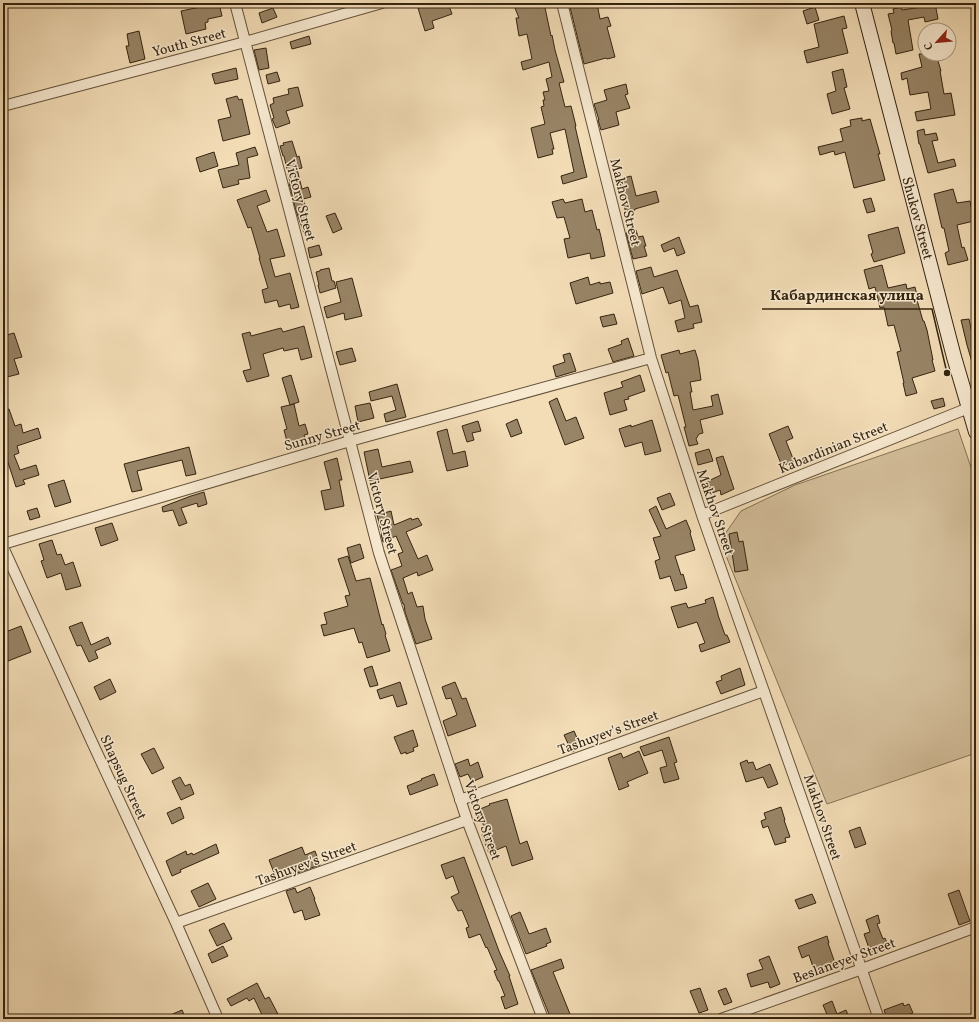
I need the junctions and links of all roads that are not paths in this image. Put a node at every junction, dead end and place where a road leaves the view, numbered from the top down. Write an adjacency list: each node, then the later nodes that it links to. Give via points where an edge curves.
1 (235, 3): 5 (street, Victory Street)
2 (382, 3): 5 (street, Youth Street)
3 (562, 3): 7 (street, Makhov Street)
4 (862, 3): 8 (main road, Shukov Street, via 954,356)
5 (245, 42): 6 (street, Youth Street); 10 (street, Victory Street)
6 (3, 106)
7 (651, 358): 10 (street, Sunny Street); 11 (street, Makhov Street)
8 (972, 406): 9 (main road, Shukov Street); 11 (street, Kabardinian Street)
9 (976, 432)
10 (350, 441): 12 (street, Sunny Street); 14 (street, Victory Street, via 379,554)
11 (702, 515): 13 (street, Makhov Street)
12 (3, 545): 16 (street, Shapsug Street)
13 (764, 691): 14 (street, Tashuyev's Street); 18 (street, Makhov Street)
14 (460, 800): 15 (street, Victory Street)
15 (467, 820): 16 (street, Tashuyev's Street); 20 (street, Victory Street)
16 (176, 924): 19 (street, Shapsug Street)
17 (976, 927): 18 (street, Beslaneyev Street)
18 (862, 969): 21 (street, Beslaneyev Street); 22 (street, Makhov Street)
19 (218, 1019)
20 (543, 1019)
21 (721, 1019)
22 (879, 1019)

